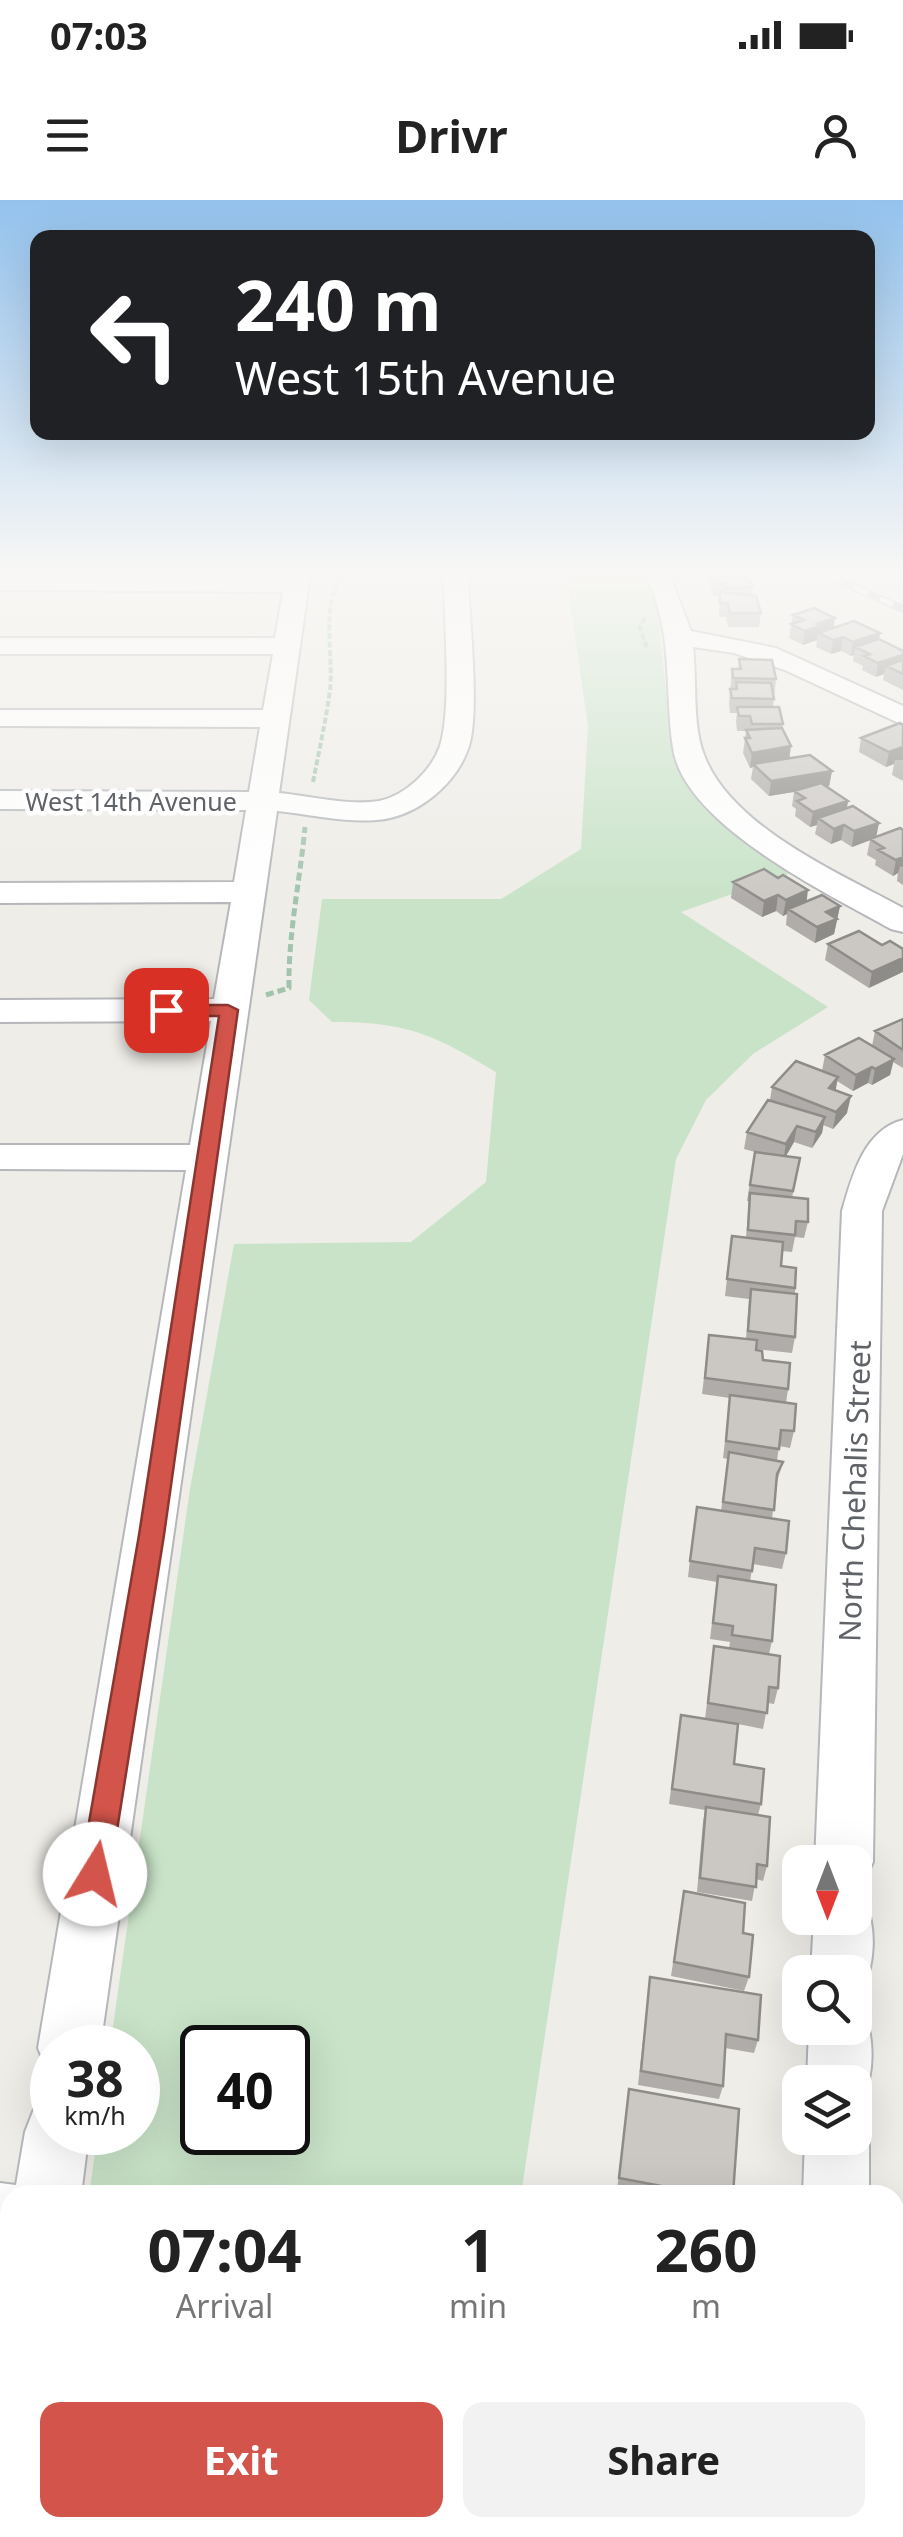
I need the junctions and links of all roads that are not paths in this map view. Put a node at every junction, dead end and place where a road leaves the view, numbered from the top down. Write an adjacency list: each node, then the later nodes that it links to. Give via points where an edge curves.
1 (281, 685): 7 (street)
2 (458, 685): 9 (street, West 14th Avenue, via 454,747 438,777 418,795 387,810)
3 (682, 685): 12 (street, via 688,753 708,789 766,842)
4 (838, 685): 5 (street)
5 (903, 716)
6 (0, 718): 7 (street)
7 (276, 719): 9 (street)
8 (0, 800): 9 (street, West 14th Avenue)
9 (263, 801): 10 (street)
10 (248, 892): 11 (street); 13 (street)
11 (0, 893)
12 (903, 922)
13 (228, 1010): 14 (street); 17 (street)
14 (0, 1011)
15 (903, 1132): 18 (street, North Chehalis Street, via 876,1162 862,1211)
16 (0, 1157): 17 (street)
17 (208, 1158): 19 (street)
18 (844, 1845)
19 (73, 2025)
20 (54, 2155): 22 (street)
21 (837, 2155): 23 (street)
22 (49, 2185)
23 (836, 2185)

